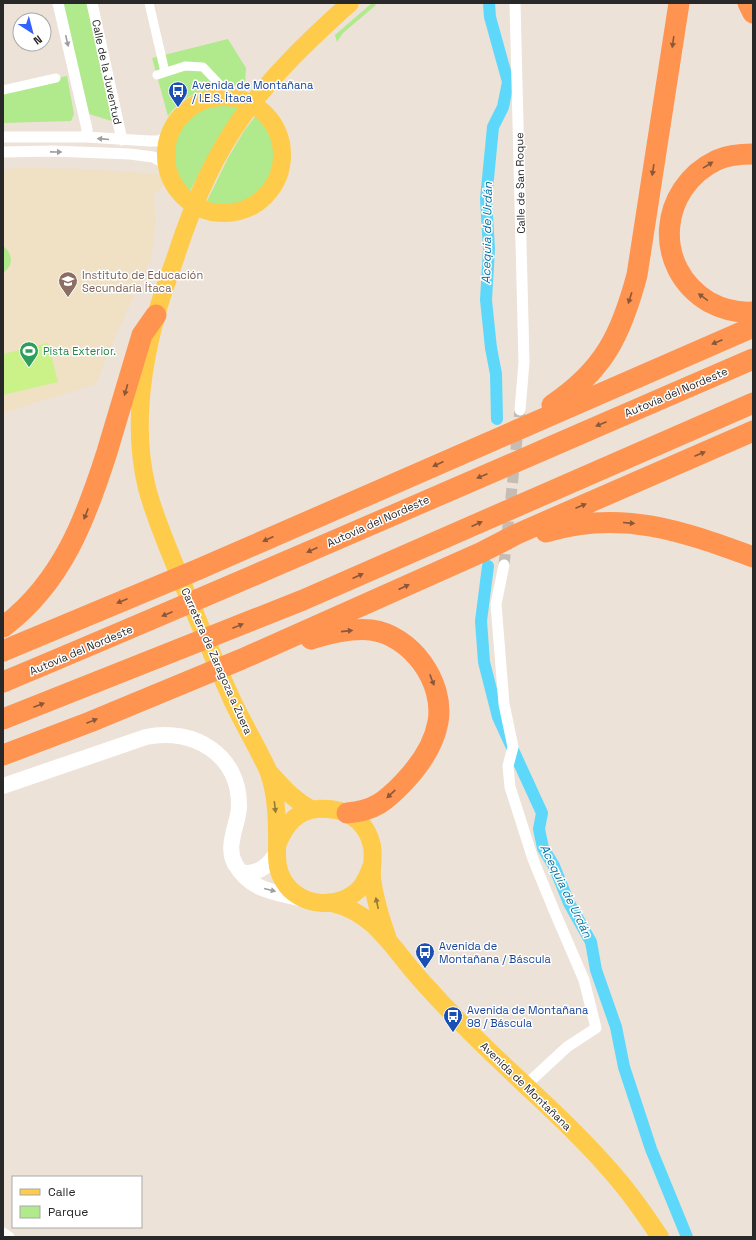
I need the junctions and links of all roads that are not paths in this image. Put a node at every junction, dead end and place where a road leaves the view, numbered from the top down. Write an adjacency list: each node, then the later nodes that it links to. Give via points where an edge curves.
1 (58, 3): 15 (street, one-way to 15)
2 (92, 3): 17 (street, Calle de la Juventud)
3 (149, 3): 10 (street, via 161,74 185,66 203,67)
4 (350, 3): 12 (main road, Carretera de Zaragoza a Zuera, via 292,58)
5 (515, 3): 28 (street, Calle de San Roque, via 524,362)
6 (679, 3): 30 (highway, one-way to 30, via 637,275 622,322 612,343 582,382 543,411)
7 (748, 3): 8 (highway)
8 (753, 13)
9 (56, 78): 11 (street)
10 (222, 87)
11 (3, 90)
12 (252, 104): 16 (main road, via 228,97 204,101 184,113); 22 (main road, Carretera de Zaragoza a Zuera, via 219,153); 22 (main road, via 268,116 280,138 281,166 274,184 262,198 240,210 227,213)
13 (44, 136): 14 (street); 15 (street); 18 (street)
14 (3, 137)
15 (87, 137): 17 (street, one-way to 15)
16 (169, 137): 17 (street, via 154,141); 21 (main road, via 166,150)
17 (122, 140)
18 (29, 151): 19 (street); 21 (street, one-way to 21, via 147,156)
19 (3, 152)
20 (753, 154): 23 (highway, one-way to 20, via 728,310 714,305 691,287 676,266 669,234 672,211 677,198 693,176 718,160 732,155)
21 (167, 164): 22 (main road, via 175,186)
22 (194, 206): 24 (main road, Carretera de Zaragoza a Zuera)
23 (753, 312)
24 (156, 315): 34 (highway, one-way to 34, via 142,335 97,482 75,538 51,577); 40 (main road, Carretera de Zaragoza a Zuera, via 142,388 139,434 147,488 169,550 232,700)
25 (753, 327): 30 (highway, one-way to 30)
26 (753, 359): 37 (highway, Autovía del Nordeste, one-way to 37, via 180,608)
27 (753, 404): 38 (highway, one-way to 27, via 303,600)
28 (520, 410)
29 (753, 431): 31 (highway, one-way to 29, via 517,534)
30 (486, 442): 35 (highway, one-way to 35, via 207,566)
31 (482, 552): 32 (highway, one-way to 32, via 556,529 580,524 620,522 674,530); 36 (highway, one-way to 31)
32 (753, 557)
33 (504, 565): 50 (street, via 496,604 504,704 513,747 508,766 510,787 533,859 584,980 596,1028 567,1047)
34 (3, 627)
35 (3, 651)
36 (242, 659): 39 (highway, one-way to 36); 43 (highway, one-way to 43, via 263,658 335,633 370,630 397,639 420,660 430,675 438,705 438,721 424,758 382,803 370,809)
37 (3, 682)
38 (3, 719)
39 (3, 755)
40 (268, 770): 42 (main road, Carretera de Zaragoza a Zuera, via 290,796); 44 (main road, Carretera de Zaragoza a Zuera, one-way to 44, via 276,810)
41 (3, 786): 46 (main road, via 146,737 170,735 195,740 214,750 227,765 237,786 239,808 231,849 234,862)
42 (311, 809): 43 (main road, Carretera de Zaragoza a Zuera, via 329,808); 44 (main road, Carretera de Zaragoza a Zuera, via 288,824)
43 (347, 813): 45 (main road, Carretera de Zaragoza a Zuera, via 359,822 372,845)
44 (277, 849): 46 (main road, via 265,867 249,873); 47 (main road, Carretera de Zaragoza a Zuera, via 277,864 283,881 295,894)
45 (371, 867): 48 (main road, Carretera de Zaragoza a Zuera, via 361,887 351,895); 49 (main road, Carretera de Zaragoza a Zuera, one-way to 45, via 376,902)
46 (241, 872): 47 (main road, one-way to 47, via 257,886)
47 (304, 899): 48 (main road, Carretera de Zaragoza a Zuera, via 315,903)
48 (332, 903): 49 (main road, Carretera de Zaragoza a Zuera, via 349,908)
49 (388, 938): 50 (main road, Avenida de Montañana, via 467,1030)
50 (526, 1085): 53 (main road, Avenida de Montañana, via 620,1182)
51 (3, 1233): 52 (street)
52 (9, 1237)
53 (660, 1237)

